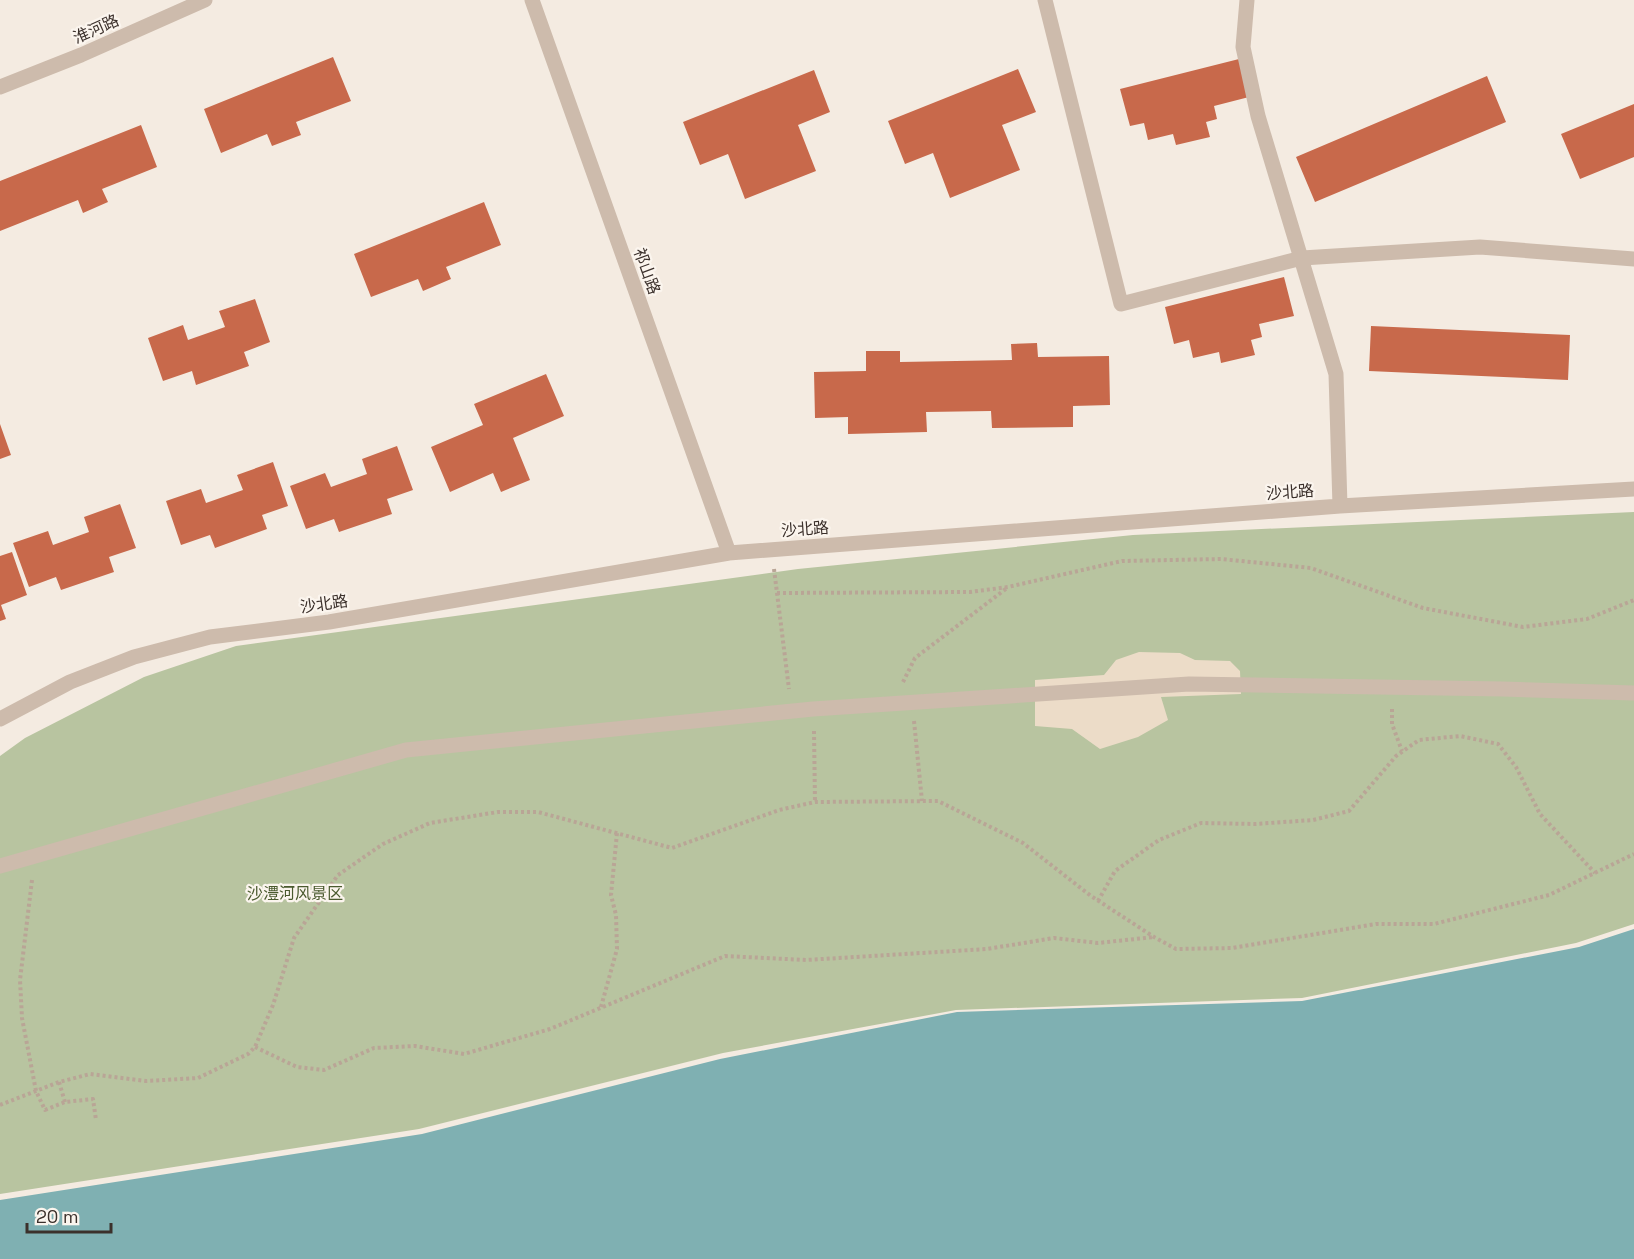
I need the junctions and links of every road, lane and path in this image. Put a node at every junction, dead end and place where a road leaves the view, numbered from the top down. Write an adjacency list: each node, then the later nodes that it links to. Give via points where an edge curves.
1 (205, 0): 5 (street, 淮河路)
2 (532, 0): 11 (street, 祁山路)
3 (1045, 0): 6 (street, via 1121,303)
4 (1247, 0): 6 (street, via 1244,48 1258,116)
5 (0, 87)
6 (1302, 258): 7 (street, via 1480,248); 9 (street, via 1336,374)
7 (1634, 259)
8 (1634, 489): 9 (street, 沙北路)
9 (1340, 506): 10 (street, 沙北路)
10 (772, 550): 11 (street, 沙北路); 13 (path)
11 (729, 553): 21 (street, 沙北路, via 329,622 210,637 134,657 81,678)
12 (1008, 587): 13 (path, via 970,591); 14 (path, via 1122,561 1221,559 1311,568 1424,608 1523,627 1587,619); 18 (path, via 915,658)
13 (777, 592): 20 (path)
14 (1634, 600)
15 (1392, 687): 16 (street); 17 (street, via 1189,684); 22 (path, via 1392,723)
16 (1634, 693)
17 (913, 702): 18 (street); 23 (path)
18 (892, 704): 19 (street)
19 (813, 709): 20 (street); 24 (path)
20 (792, 711): 27 (street, via 406,750)
21 (0, 719)
22 (1402, 751): 29 (path, via 1419,740 1460,736 1498,744 1516,767 1540,814); 30 (path, via 1349,811 1313,820 1202,823 1159,840 1115,871)
23 (922, 801): 24 (path); 30 (path, via 939,801 1023,843)
24 (815, 802): 25 (path, via 779,810 672,848)
25 (616, 833): 32 (path, via 611,895 617,949); 33 (path, via 538,812 498,812 430,823 383,844 338,875 294,938)
26 (1634, 854): 29 (path)
27 (35, 856): 28 (street); 35 (path, via 20,980 22,1018)
28 (0, 866)
29 (1595, 873): 31 (path, via 1549,895 1434,924 1376,924 1232,948 1176,949)
30 (1098, 901): 31 (path)
31 (1154, 937): 32 (path, via 1098,943 1054,938 987,949 806,960 725,956)
32 (601, 1008): 33 (path, via 550,1029 464,1054 415,1046 374,1048 324,1070 297,1067)
33 (255, 1047): 34 (path, via 198,1078 146,1081 90,1074)
34 (59, 1082): 35 (path); 36 (path)
35 (36, 1091): 36 (path, via 45,1110); 37 (path)
36 (65, 1102): 38 (path, via 93,1099)
37 (0, 1105)
38 (96, 1120)

